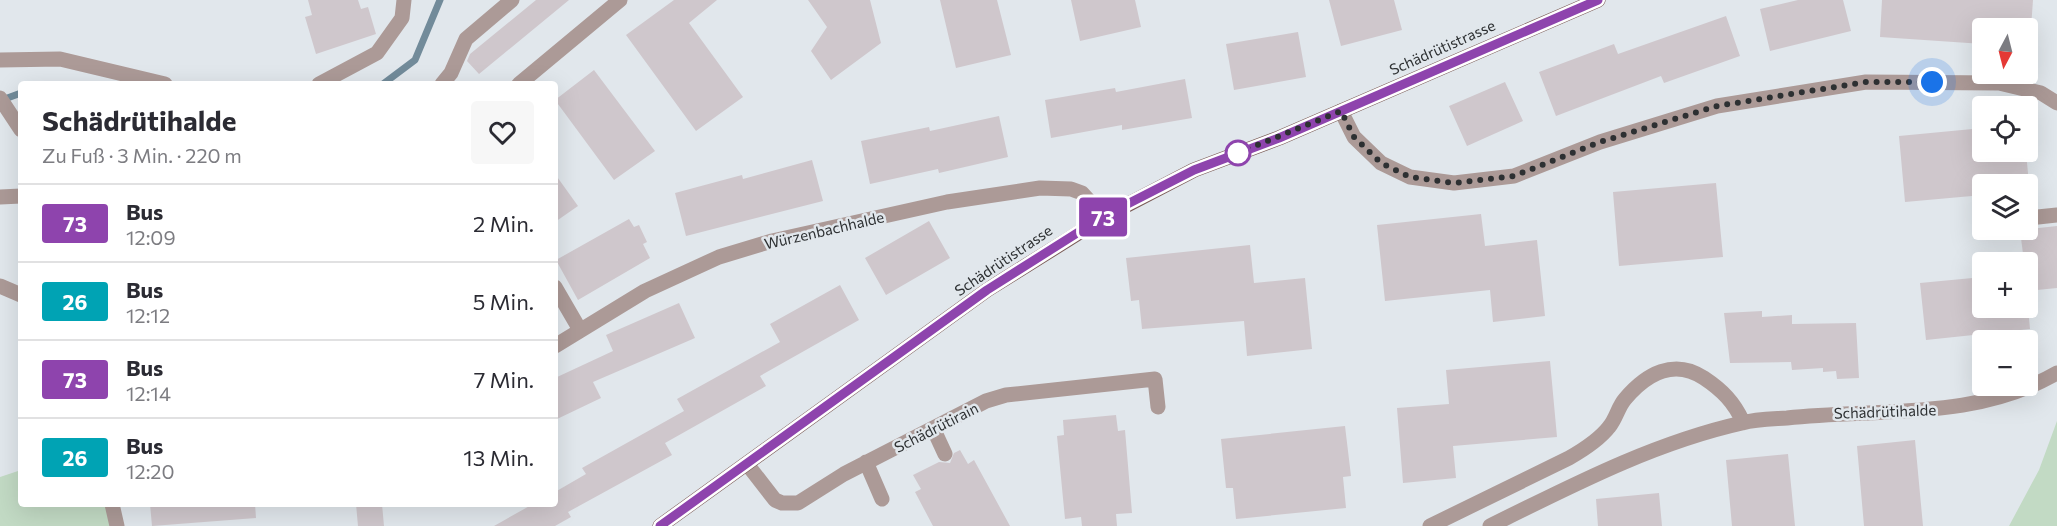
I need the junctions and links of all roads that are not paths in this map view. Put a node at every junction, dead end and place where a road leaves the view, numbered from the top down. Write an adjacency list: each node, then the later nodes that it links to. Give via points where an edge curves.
1 (404, 0): 7 (street, via 402,18 377,53)
2 (512, 0): 8 (street, via 466,39)
3 (620, 0): 9 (street)
4 (1599, 0): 12 (main road, Schädrütistrasse)
5 (0, 60): 6 (street, via 60,59)
6 (152, 81)
7 (325, 81)
8 (445, 81)
9 (523, 81)
10 (0, 98): 13 (street)
11 (2057, 103): 12 (street, via 2041,93 1999,83 1866,82 1717,106 1600,142 1514,176 1454,183 1410,177 1381,163 1354,137)
12 (1341, 111): 16 (main road, Schädrütistrasse, via 1194,170)
13 (18, 126)
14 (18, 196): 15 (street)
15 (0, 197)
16 (1104, 216): 22 (street, Würzenbachhalde, via 1082,193 1056,187 906,210 719,257 645,291); 30 (main road, Schädrütistrasse, via 987,290)
17 (2057, 216): 18 (street)
18 (2038, 217)
19 (0, 286): 21 (street)
20 (558, 292): 22 (street)
21 (18, 294)
22 (580, 330): 23 (street, Würzenbachhalde)
23 (558, 344)
24 (2057, 373): 26 (street, Schädrütihalde, via 2019,392 1931,411 1833,413)
25 (1158, 407): 27 (street, Schädrütirain, via 1155,379 1020,391 986,401)
26 (1743, 422): 35 (street, via 1727,396 1707,379 1692,370 1666,369 1652,374 1624,399 1609,427 1588,446); 36 (street, Schädrütihalde, via 1647,452)
27 (933, 428): 28 (street); 29 (street, Schädrütirain)
28 (945, 454)
29 (866, 462): 30 (street, Schädrütirain, via 806,500 789,504 769,495); 31 (street)
30 (747, 464): 34 (main road, Schädrütistrasse)
31 (882, 499)
32 (113, 507): 33 (street)
33 (117, 526)
34 (660, 526)
35 (1430, 526)
36 (1490, 526)

